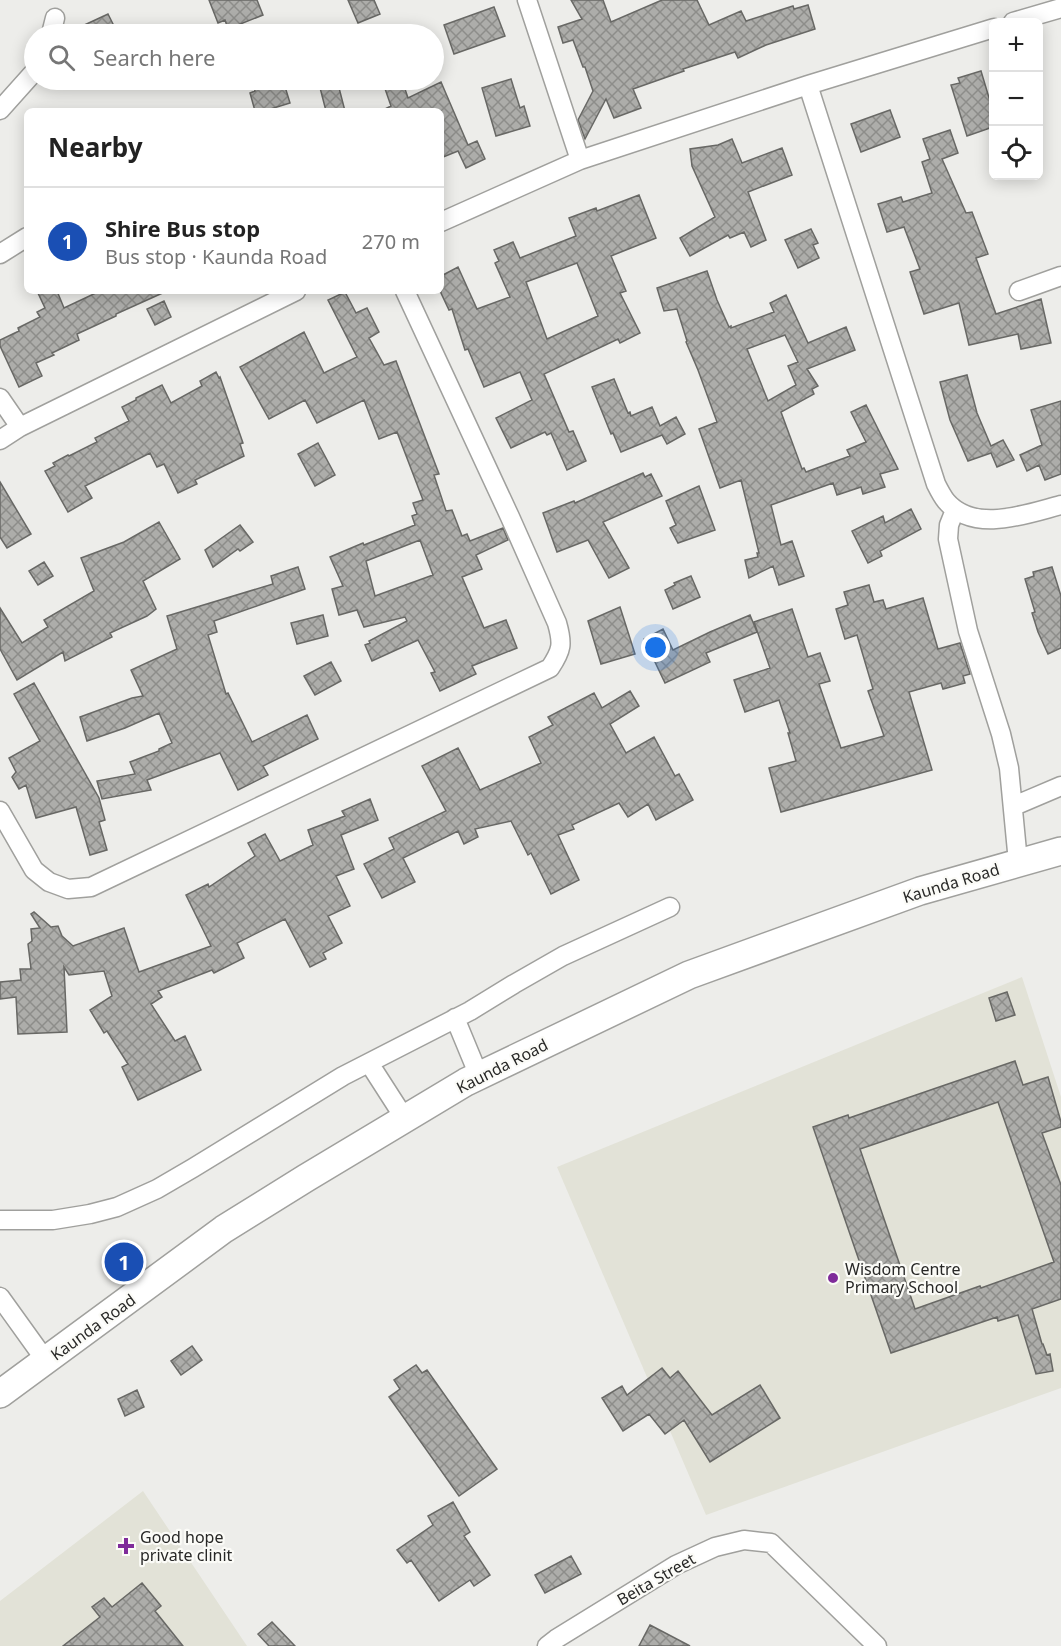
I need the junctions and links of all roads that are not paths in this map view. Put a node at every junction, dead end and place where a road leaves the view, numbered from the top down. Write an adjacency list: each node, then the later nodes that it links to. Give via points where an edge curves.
1 (527, 0): 8 (street)
2 (1061, 8): 3 (street)
3 (1027, 18)
4 (989, 29): 6 (street)
5 (24, 83): 7 (street)
6 (808, 85): 8 (street); 20 (street, via 936,484)
7 (0, 110)
8 (580, 160): 9 (street)
9 (444, 221)
10 (24, 239): 11 (street)
11 (0, 254)
12 (1061, 276): 13 (street)
13 (1018, 291)
14 (290, 294): 17 (street)
15 (406, 294): 23 (street, via 557,623 561,652 550,668 91,887 68,889 49,882 34,870)
16 (0, 398): 17 (street)
17 (20, 427): 18 (street)
18 (0, 440)
19 (1061, 505): 20 (street, via 1005,519 970,516)
20 (956, 510): 22 (street, via 948,539 968,631 1001,734)
21 (1061, 786): 22 (street)
22 (1014, 806): 25 (street)
23 (0, 811)
24 (1061, 851): 25 (main road, Kaunda Road)
25 (1018, 862): 29 (main road, Kaunda Road, via 920,891 688,975)
26 (670, 907): 27 (street, via 563,957)
27 (454, 1018): 28 (street); 29 (street)
28 (369, 1062): 30 (street); 31 (street, via 157,1189 117,1207 53,1220)
29 (479, 1076): 30 (main road, Kaunda Road)
30 (405, 1119): 33 (main road, Kaunda Road, via 224,1230)
31 (0, 1220)
32 (0, 1297): 33 (street)
33 (46, 1361): 34 (main road, Kaunda Road)
34 (0, 1394)
35 (547, 1646): 36 (street, Beita Street, via 676,1565 715,1547 744,1540 771,1543)
36 (877, 1646)

